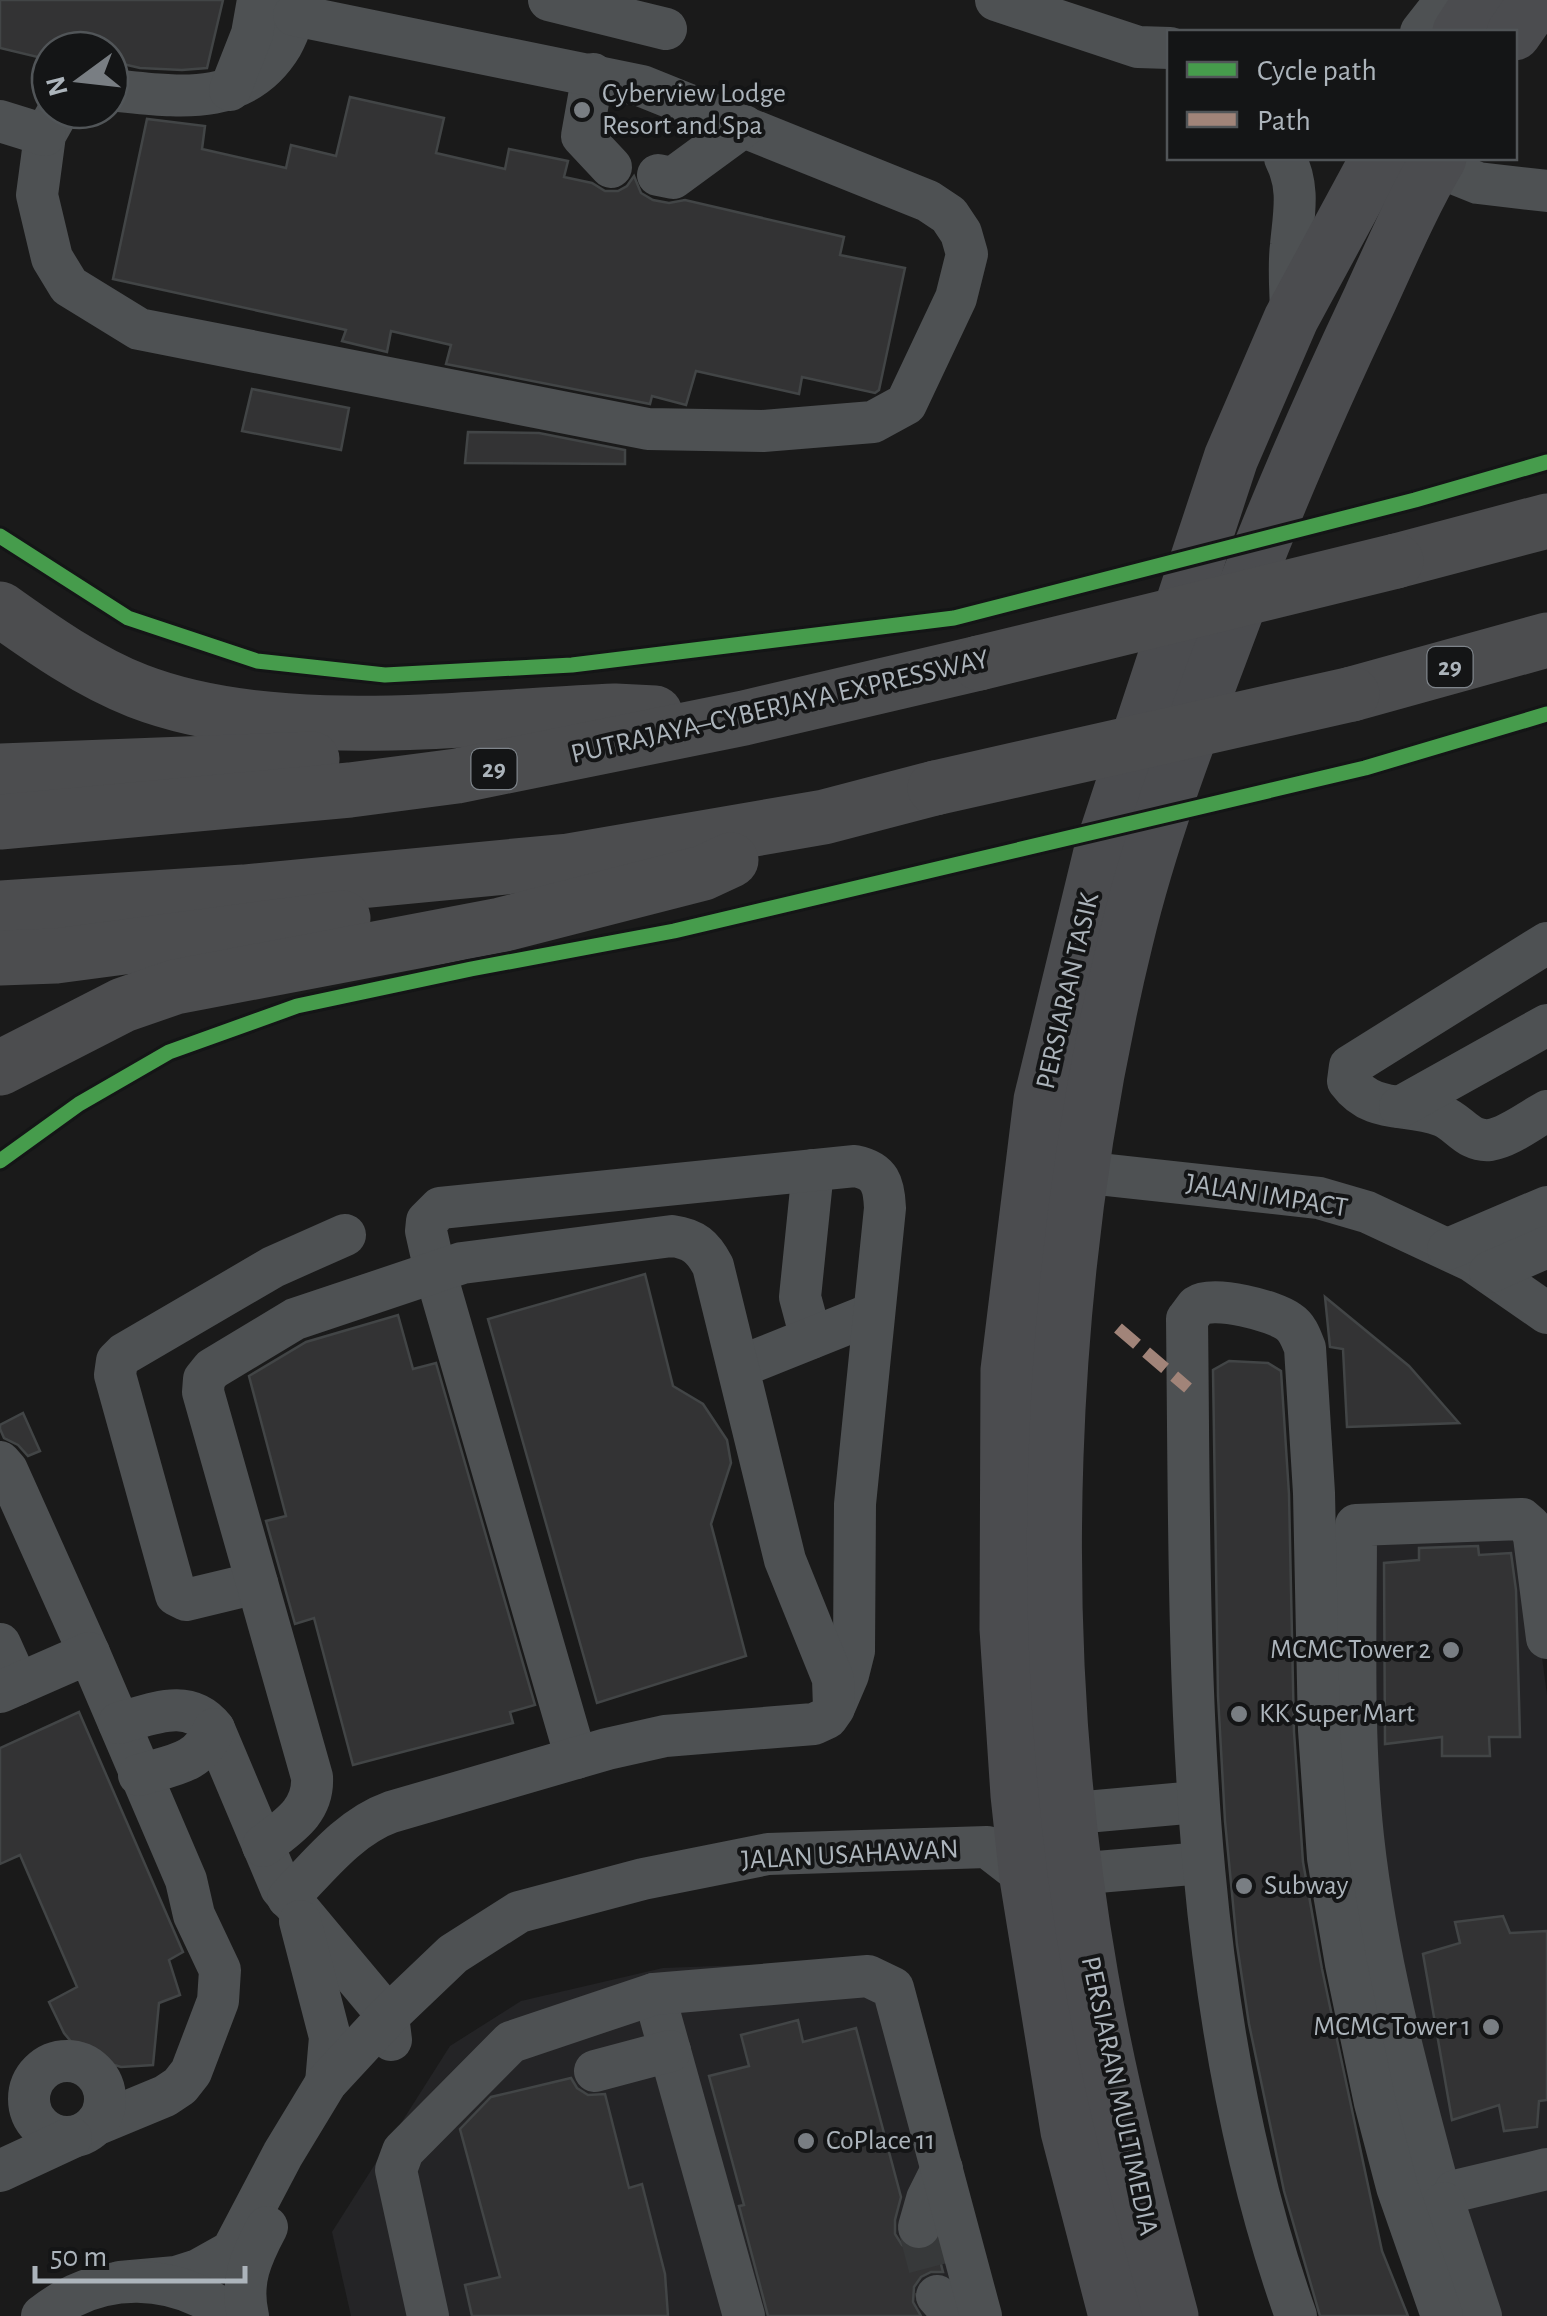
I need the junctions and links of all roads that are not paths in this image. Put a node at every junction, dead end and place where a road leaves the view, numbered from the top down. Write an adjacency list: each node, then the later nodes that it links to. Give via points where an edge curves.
1 (549, 0): 7 (street)
2 (996, 0): 11 (street)
3 (1446, 0): 8 (street)
4 (1481, 0): 9 (main road)
5 (1536, 0): 10 (main road)
6 (284, 5): 12 (street); 14 (street, via 252,34 230,90 193,98)
7 (672, 15): 13 (street)
8 (1423, 30)
9 (1461, 30)
10 (1516, 30)
11 (1159, 55)
12 (593, 74): 13 (street); 21 (street, via 582,136)
13 (642, 86): 17 (street)
14 (130, 92)
15 (0, 121): 16 (street)
16 (30, 122)
17 (744, 126): 18 (street, via 928,202 961,233 966,254 956,298 906,404 873,422 648,429 139,329 69,286 52,258 37,195); 22 (street, via 672,178)
18 (50, 130)
19 (1286, 160): 24 (street, via 1296,184)
20 (1412, 166): 23 (street); 24 (main road, PERSIARAN TASIK); 42 (main road, PERSIARAN TASIK, via 1163,806 1126,938)
21 (611, 167)
22 (658, 175)
23 (1547, 191)
24 (1291, 319): 66 (main road, PERSIARAN TASIK, via 1231,458 1101,852 1042,1100 1008,1370 1007,1629)
25 (1547, 521): 28 (highway, PUTRAJAYA–CYBERJAYA EXPRESSWAY / 29, bridge)
26 (0, 609): 28 (highway, via 137,690 228,715 312,722 615,711)
27 (1547, 640): 31 (highway, 29, bridge, via 1352,694)
28 (744, 718): 29 (highway, PUTRAJAYA–CYBERJAYA EXPRESSWAY / 29)
29 (571, 754): 30 (highway, via 453,746); 32 (highway, PUTRAJAYA–CYBERJAYA EXPRESSWAY / 29, via 350,790)
30 (0, 772)
31 (824, 817): 33 (highway, 29); 38 (highway, via 702,873 501,925 175,987 123,1005)
32 (0, 822)
33 (568, 861): 34 (highway, 29); 36 (highway, via 479,895 406,910)
34 (0, 908)
35 (1547, 943): 39 (street, via 1350,1066 1348,1080 1358,1095)
36 (0, 958)
37 (1547, 1026): 39 (street)
38 (0, 1068)
39 (1400, 1107): 40 (street, via 1446,1117 1478,1140 1503,1136)
40 (1547, 1111)
41 (812, 1170): 47 (street, via 440,1208 426,1221); 49 (street, via 855,1166 879,1176 885,1208); 51 (street, via 800,1298)
42 (1080, 1172): 46 (street, JALAN IMPACT, via 1319,1198); 66 (main road, PERSIARAN TASIK, via 1057,1437 1060,1712)
43 (1547, 1207): 46 (street)
44 (345, 1235): 54 (street, via 274,1267 117,1361 115,1375 176,1594 186,1600)
45 (1547, 1247): 48 (street)
46 (1448, 1249): 48 (street, JALAN IMPACT)
47 (435, 1270): 52 (street, via 690,1238 713,1266); 54 (street, via 295,1319 204,1379 202,1392); 62 (street)
48 (1490, 1272): 50 (street, JALAN IMPACT)
49 (874, 1313): 51 (street); 59 (street, via 855,1504 854,1651)
50 (1547, 1313)
51 (811, 1338): 52 (street)
52 (739, 1367): 59 (street, via 785,1560 833,1679)
53 (0, 1462): 57 (street)
54 (257, 1583): 65 (street, via 313,1789 302,1815)
55 (1547, 1638): 77 (street, via 1534,1538 1522,1519 1356,1525 1363,1836 1395,2030)
56 (0, 1644): 58 (street)
57 (89, 1654): 58 (street); 60 (street)
58 (9, 1688)
59 (834, 1700): 62 (street, via 828,1718 814,1724 666,1736)
60 (119, 1722): 61 (street, via 192,1710); 63 (street)
61 (214, 1729): 63 (street, via 190,1760); 65 (street)
62 (576, 1758): 68 (street, via 371,1820)
63 (139, 1775): 76 (street, via 186,1880 222,1985 180,2086)
64 (1197, 1802): 66 (street); 67 (street); 89 (street, via 1187,1319 1196,1307 1224,1302 1286,1319 1305,1348 1328,1858 1375,2102)
65 (262, 1846): 68 (street)
66 (1036, 1846): 67 (street); 70 (street, JALAN USAHAWAN, via 768,1854 643,1879 597,1892 529,1928); 86 (main road, PERSIARAN MULTIMEDIA, via 1068,2131); 87 (main road, PERSIARAN MULTIMEDIA, via 1090,1972 1110,2082)
67 (1203, 1864): 88 (street, via 1240,2116)
68 (293, 1904): 70 (street); 73 (street, via 330,2037)
69 (654, 1994): 71 (street); 74 (street, via 882,1980 893,1988); 83 (street, via 511,2042 403,2150 396,2170)
70 (390, 2028): 73 (street, JALAN USAHAWAN); 82 (street, JALAN USAHAWAN, via 336,2101 252,2255 244,2284)
71 (670, 2051): 72 (street); 84 (street)
72 (596, 2071)
73 (326, 2083): 79 (street, JALAN USAHAWAN, via 232,2251 176,2277)
74 (942, 2169): 78 (street); 85 (street)
75 (1547, 2169): 77 (street)
76 (0, 2171)
77 (1446, 2194): 90 (street)
78 (918, 2227)
79 (120, 2282): 80 (street, via 75,2294); 81 (street, via 169,2284)
80 (42, 2316)
81 (233, 2316)
82 (248, 2316)
83 (428, 2316)
84 (744, 2316)
85 (981, 2316)
86 (1116, 2316)
87 (1171, 2316)
88 (1296, 2316)
89 (1442, 2316)
90 (1480, 2316)

